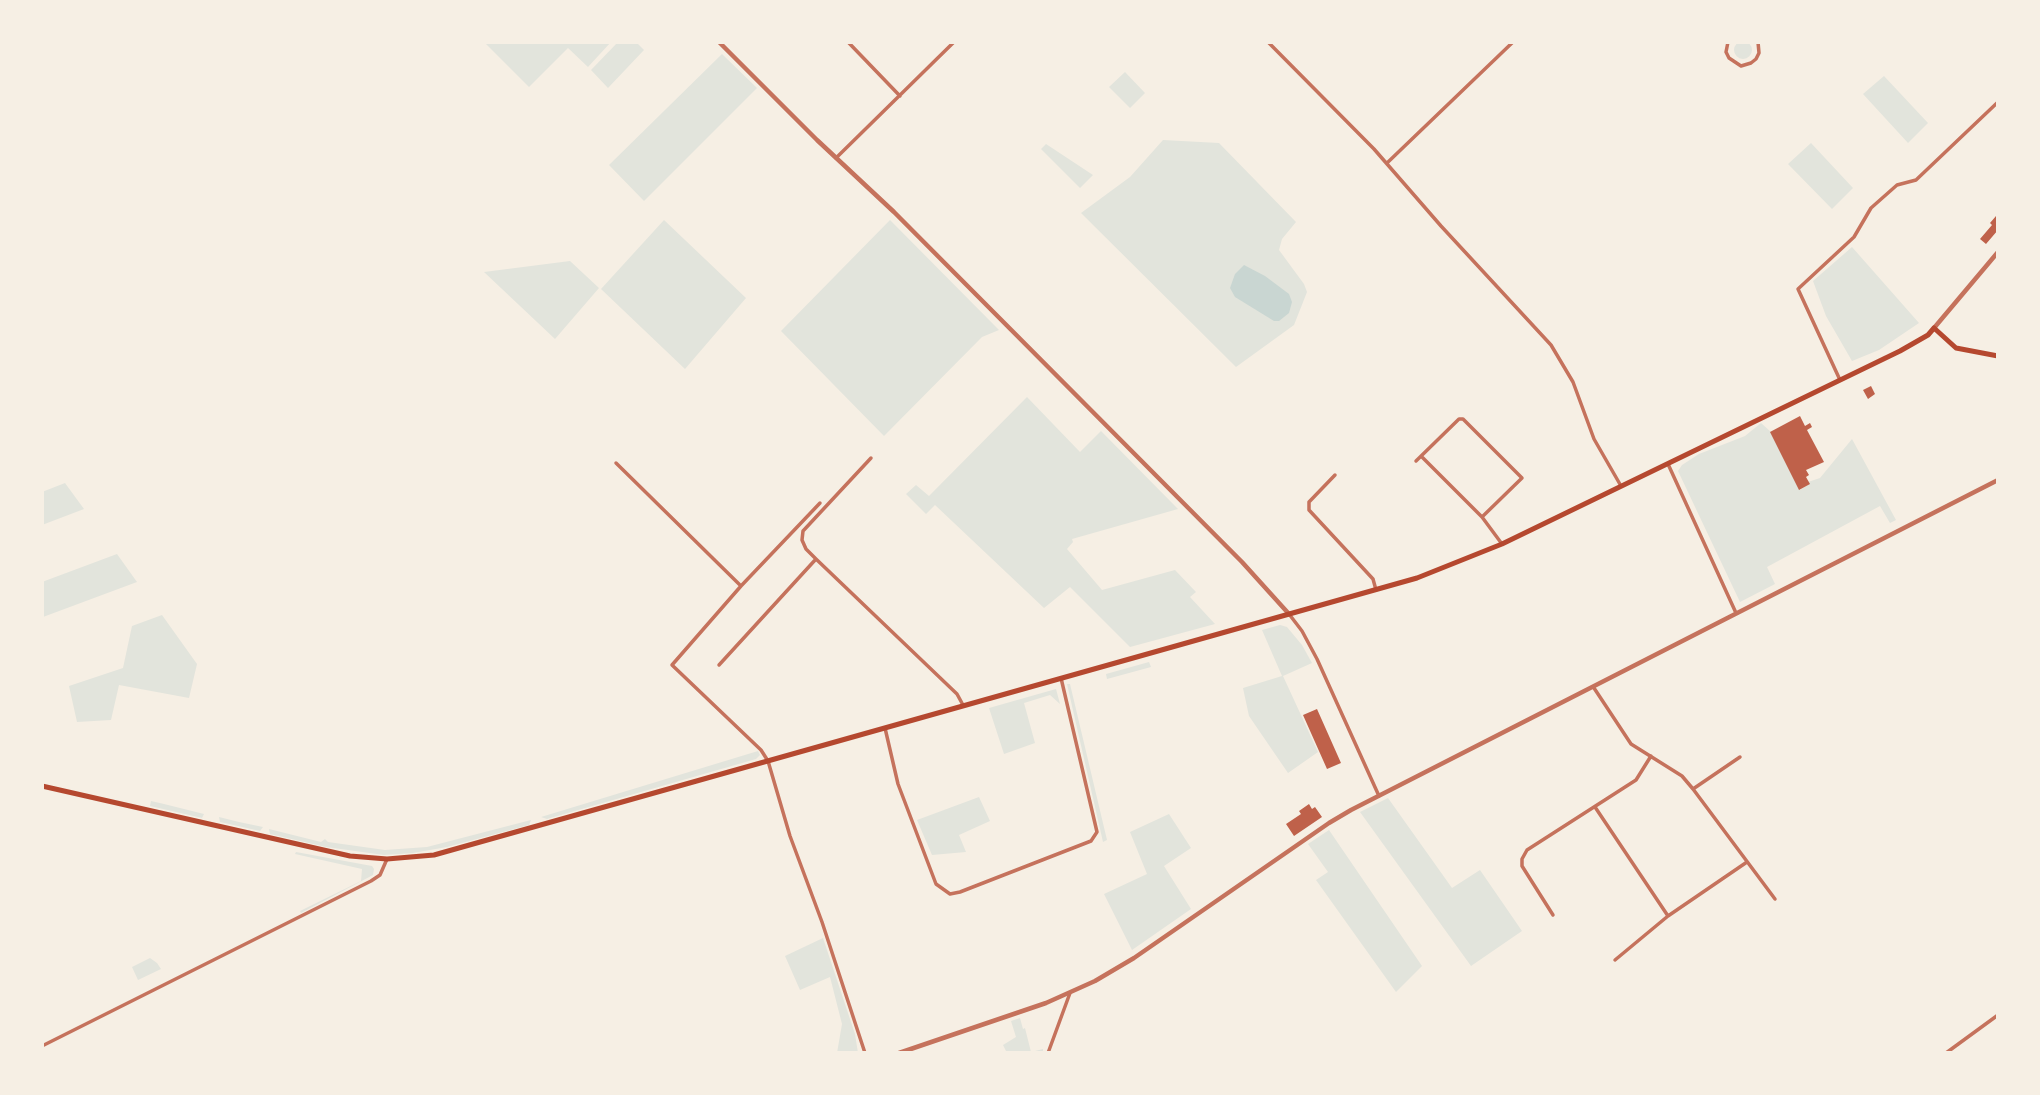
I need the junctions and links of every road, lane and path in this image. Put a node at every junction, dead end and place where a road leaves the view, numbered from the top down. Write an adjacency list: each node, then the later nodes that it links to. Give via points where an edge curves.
1 (719, 42): 10 (street)
2 (848, 42): 8 (street)
3 (954, 42): 8 (street)
4 (1268, 42): 11 (street)
5 (1513, 42): 11 (street)
6 (1728, 42): 7 (street, via 1728,58 1741,65 1756,59)
7 (1758, 42)
8 (900, 96): 10 (street)
9 (1998, 102): 15 (street, via 1916,180 1897,185 1871,208 1853,237 1798,289)
10 (836, 159): 30 (street, via 897,215)
11 (1387, 163): 23 (street, via 1551,345)
12 (1998, 252): 13 (street)
13 (1934, 328): 14 (main road, via 1956,348); 15 (main road, via 1911,345)
14 (1998, 356)
15 (1840, 380): 20 (main road)
16 (1421, 456): 18 (street); 25 (street); 25 (street, via 1463,419 1522,478)
17 (871, 457): 27 (street, via 803,531 806,549)
18 (1416, 461)
19 (616, 463): 28 (street)
20 (1667, 464): 23 (main road); 31 (street)
21 (1335, 475): 29 (street, via 1309,502 1308,510 1373,579)
22 (1998, 480): 31 (street)
23 (1621, 486): 26 (main road)
24 (820, 503): 28 (street)
25 (1482, 517): 26 (street)
26 (1502, 544): 29 (main road)
27 (816, 559): 32 (street); 35 (street, via 957,694)
28 (741, 586): 39 (street, via 672,665)
29 (1376, 590): 30 (main road)
30 (1289, 614): 33 (main road); 42 (street, via 1317,659)
31 (1737, 615): 34 (street)
32 (719, 665)
33 (1061, 678): 35 (main road); 36 (street, via 1097,832 1091,841 960,892 950,894 936,884 898,784)
34 (1594, 688): 37 (street, via 1631,744); 42 (street)
35 (963, 706): 36 (main road)
36 (885, 728): 39 (main road)
37 (1651, 756): 41 (street); 43 (street, via 1636,780)
38 (1740, 757): 41 (street)
39 (768, 761): 44 (main road, via 449,851); 53 (street)
40 (42, 785): 44 (main road, via 350,856)
41 (1693, 789): 45 (street)
42 (1379, 796): 50 (street, via 1329,823 1134,958)
43 (1595, 807): 47 (street, via 1527,850 1522,859); 48 (street)
44 (387, 859): 52 (street, via 380,875 371,881)
45 (1747, 862): 46 (street); 48 (street)
46 (1775, 899)
47 (1553, 915)
48 (1668, 916): 49 (street)
49 (1615, 960)
50 (1070, 993): 54 (street); 55 (street)
51 (1998, 1015): 56 (street)
52 (42, 1046)
53 (864, 1053)
54 (899, 1053)
55 (1048, 1053)
56 (1946, 1053)

